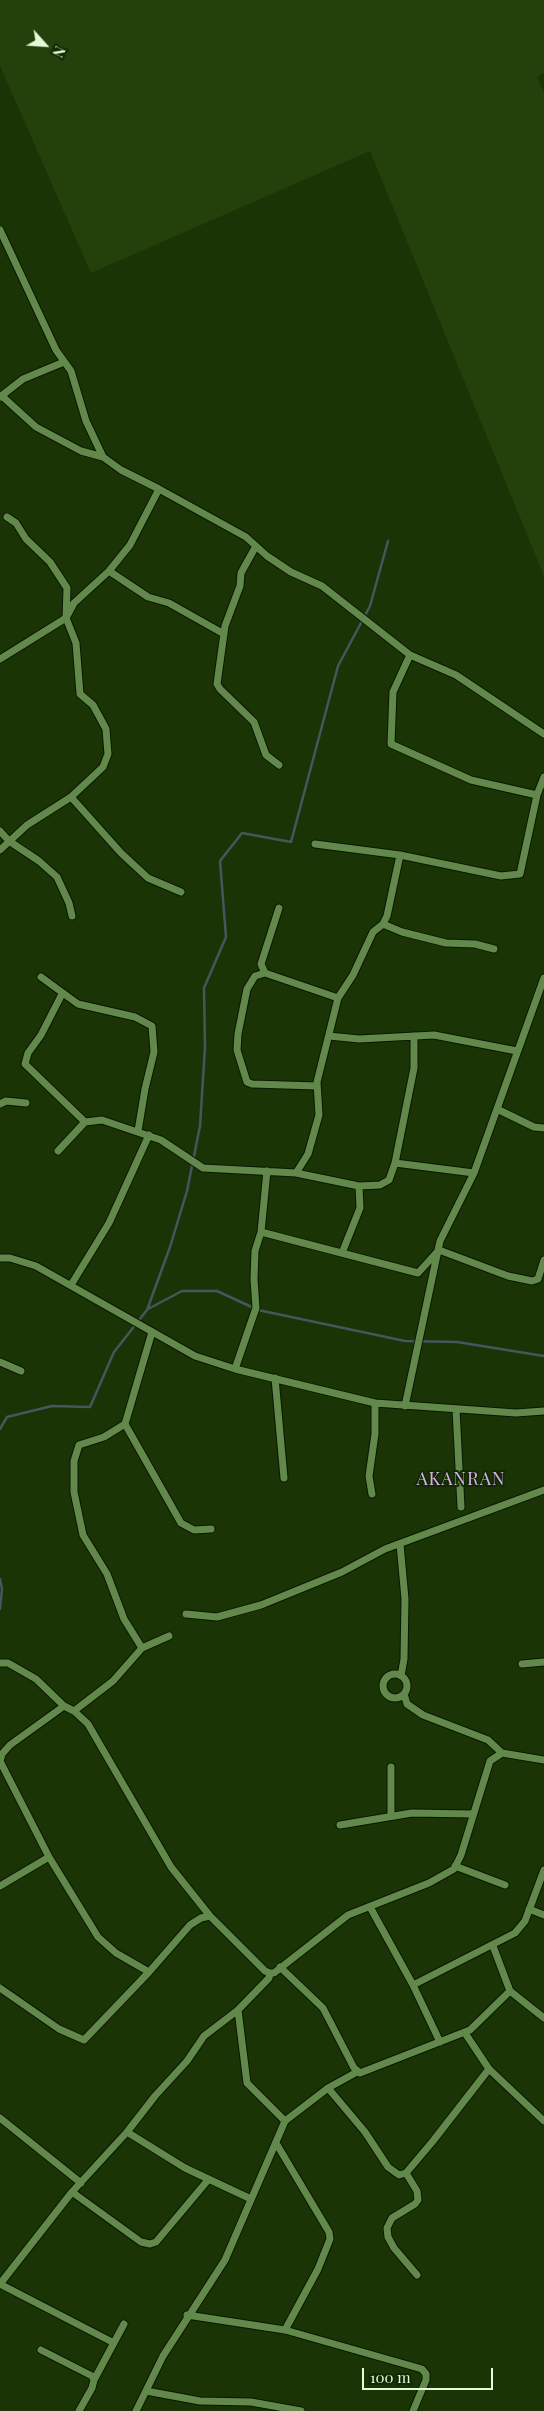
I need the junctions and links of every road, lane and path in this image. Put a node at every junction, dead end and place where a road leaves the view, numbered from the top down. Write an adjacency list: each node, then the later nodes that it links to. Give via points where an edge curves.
1 (0, 230): 2 (street)
2 (64, 362): 3 (street, via 23,379); 4 (street)
3 (1, 397): 4 (street, via 36,427 82,451)
4 (103, 457): 5 (street)
5 (159, 489): 7 (street, via 246,537); 8 (street, via 130,545)
6 (7, 517): 9 (street, via 16,522 26,539 50,562 67,588)
7 (256, 546): 10 (street, via 241,572 240,586); 11 (street, via 291,572 322,586)
8 (109, 571): 9 (street, via 74,603); 10 (street, via 148,597 169,603)
9 (66, 618): 12 (street); 17 (street, via 76,643 80,694 93,705 106,729 108,745 103,768)
10 (224, 634): 14 (street, via 218,688 254,722 266,755)
11 (410, 655): 13 (street, via 456,675); 16 (street, via 393,692 391,744 471,780)
12 (0, 659)
13 (544, 734)
14 (279, 765)
15 (544, 777): 16 (street)
16 (537, 795): 22 (street, via 520,874 501,876)
17 (71, 797): 19 (street); 23 (street, via 148,878)
18 (0, 831): 19 (street)
19 (9, 841): 21 (street); 25 (street, via 57,877)
20 (315, 844): 22 (street)
21 (0, 850)
22 (400, 855): 26 (street)
23 (180, 892)
24 (279, 908): 28 (street, via 261,964)
25 (72, 916)
26 (383, 924): 27 (street, via 446,943 475,944); 32 (street, via 373,932)
27 (494, 949)
28 (265, 973): 32 (street); 36 (street, via 255,976 248,989 238,1034 237,1050 247,1082)
29 (41, 977): 31 (street)
30 (544, 979): 35 (street)
31 (62, 994): 40 (street, via 25,1064); 42 (street, via 78,1004 135,1017 152,1026 154,1052)
32 (338, 998): 33 (street)
33 (329, 1036): 34 (street, via 359,1039); 36 (street)
34 (414, 1036): 35 (street, via 434,1035); 45 (street, via 414,1068)
35 (517, 1051): 39 (street)
36 (317, 1086): 47 (street, via 319,1115 308,1154)
37 (26, 1103): 38 (street)
38 (0, 1104)
39 (497, 1110): 41 (street, via 534,1127); 48 (street)
40 (84, 1122): 42 (street, via 102,1120); 44 (street)
41 (544, 1128)
42 (138, 1131): 43 (street)
43 (149, 1135): 46 (street, via 203,1168); 55 (street, via 109,1223)
44 (58, 1151)
45 (395, 1163): 48 (street); 49 (street, via 388,1180 380,1185)
46 (267, 1171): 47 (street); 50 (street)
47 (296, 1173): 49 (street)
48 (474, 1173): 51 (street, via 440,1241)
49 (359, 1186): 52 (street, via 360,1208)
50 (261, 1232): 52 (street); 58 (street, via 255,1252 256,1308)
51 (439, 1250): 52 (street, via 418,1273); 54 (street, via 508,1276 532,1281 538,1279); 62 (street)
52 (342, 1253)
53 (0, 1258): 55 (street, via 36,1266)
54 (544, 1260)
55 (71, 1285): 56 (street)
56 (152, 1332): 58 (street, via 195,1356); 65 (street)
57 (0, 1362): 59 (street)
58 (235, 1370): 60 (street)
59 (21, 1371)
60 (275, 1378): 61 (street); 66 (street)
61 (375, 1403): 62 (street); 68 (street, via 369,1476)
62 (405, 1406): 63 (street)
63 (456, 1409): 64 (street, via 516,1413); 69 (street)
64 (544, 1411)
65 (125, 1424): 70 (street, via 181,1523 194,1530); 74 (street, via 104,1437 79,1445 74,1461 74,1492 83,1535 107,1574 124,1618)
66 (284, 1478)
67 (544, 1490): 71 (street)
68 (372, 1494)
69 (461, 1506)
70 (211, 1529)
71 (400, 1544): 72 (street, via 261,1605 218,1617); 78 (street, via 405,1599)
72 (186, 1614)
73 (168, 1636): 74 (street)
74 (142, 1648): 81 (street, via 113,1680)
75 (544, 1662): 77 (street)
76 (0, 1663): 80 (street, via 8,1663 36,1679)
77 (522, 1664)
78 (401, 1676): 79 (street, via 406,1681); 79 (street, via 388,1675 383,1687 391,1697)
79 (404, 1694): 82 (street, via 407,1704 423,1715 488,1740)
80 (64, 1706): 81 (street); 88 (street, via 10,1746 0,1761)
81 (74, 1711): 96 (street, via 98,1739 171,1867)
82 (502, 1753): 83 (street); 85 (street, via 490,1761)
83 (544, 1760)
84 (391, 1767): 86 (street)
85 (473, 1814): 86 (street); 89 (street)
86 (391, 1816): 87 (street)
87 (340, 1826)
88 (49, 1857): 92 (street); 99 (street, via 98,1937 116,1953)
89 (455, 1866): 91 (street); 93 (street, via 429,1883)
90 (544, 1870): 94 (street)
91 (505, 1885)
92 (0, 1886)
93 (370, 1907): 98 (street, via 348,1915); 101 (street)
94 (529, 1909): 95 (street); 97 (street, via 520,1928)
95 (544, 1915)
96 (210, 1916): 99 (street, via 190,1925); 100 (street)
97 (493, 1946): 101 (street); 103 (street)
98 (280, 1967): 100 (street); 109 (street, via 323,2008)
99 (149, 1972): 102 (street, via 84,2040 59,2030)
100 (270, 1973): 104 (street, via 269,1978)
101 (413, 1985): 107 (street)
102 (0, 1988)
103 (510, 1991): 105 (street); 106 (street)
104 (238, 2010): 112 (street, via 247,2084); 114 (street, via 204,2036 194,2053)
105 (544, 2018)
106 (465, 2033): 107 (street); 108 (street)
107 (440, 2042): 109 (street, via 363,2074)
108 (489, 2068): 113 (street); 116 (street)
109 (357, 2072): 110 (street)
110 (328, 2088): 112 (street); 116 (street, via 365,2132 388,2167 399,2175)
111 (0, 2118): 118 (street)
112 (285, 2121): 115 (street)
113 (544, 2121)
114 (127, 2132): 117 (street); 118 (street)
115 (276, 2142): 120 (street); 125 (street, via 329,2232 330,2239 318,2269)
116 (406, 2173): 121 (street, via 417,2191 418,2200 392,2218 387,2228 394,2248)
117 (208, 2180): 119 (street, via 156,2242 150,2244 141,2242); 120 (street)
118 (81, 2183): 119 (street)
119 (72, 2192): 122 (street)
120 (251, 2200): 123 (street, via 221,2267)
121 (417, 2275)
122 (0, 2284): 126 (street)
123 (187, 2316): 125 (street); 129 (street, via 162,2356)
124 (124, 2324): 126 (street)
125 (285, 2330): 133 (street, via 422,2369 426,2380)
126 (114, 2343): 128 (street)
127 (41, 2350): 128 (street)
128 (94, 2380): 130 (street)
129 (146, 2391): 131 (street); 132 (street, via 200,2401 251,2402)
130 (79, 2411)
131 (136, 2411)
132 (301, 2411)
133 (413, 2411)

